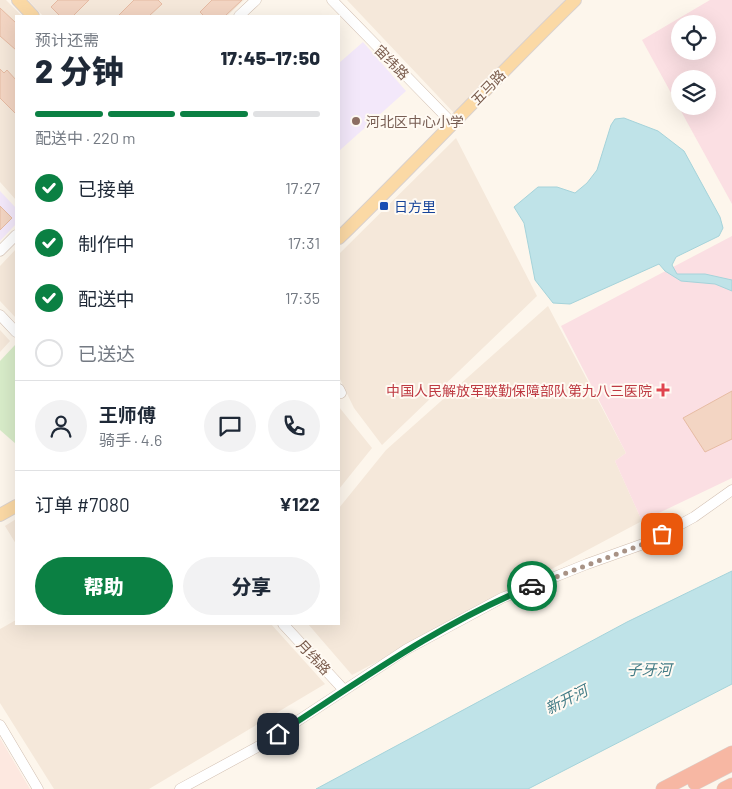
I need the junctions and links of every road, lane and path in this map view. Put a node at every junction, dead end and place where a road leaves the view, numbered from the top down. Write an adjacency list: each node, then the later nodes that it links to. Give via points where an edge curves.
1 (18, 0): 5 (main road)
2 (256, 0): 6 (street)
3 (332, 0): 7 (street, 宙纬路)
4 (575, 0): 7 (main road, 五马路)
5 (32, 15)
6 (240, 15)
7 (452, 124): 9 (main road, 五马路)
8 (15, 235): 10 (street)
9 (340, 237)
10 (0, 251)
11 (0, 315): 12 (street)
12 (15, 331)
13 (732, 490): 17 (street, via 694,517 646,543 502,598 407,650)
14 (15, 507): 15 (main road)
15 (0, 516)
16 (284, 625): 17 (street, 月纬路)
17 (344, 690): 23 (street, via 261,745)
18 (0, 725): 22 (street)
19 (732, 753): 24 (highway)
20 (732, 764): 25 (highway)
21 (732, 785): 26 (highway)
22 (38, 789)
23 (180, 789)
24 (663, 789)
25 (682, 789)
26 (724, 789)

